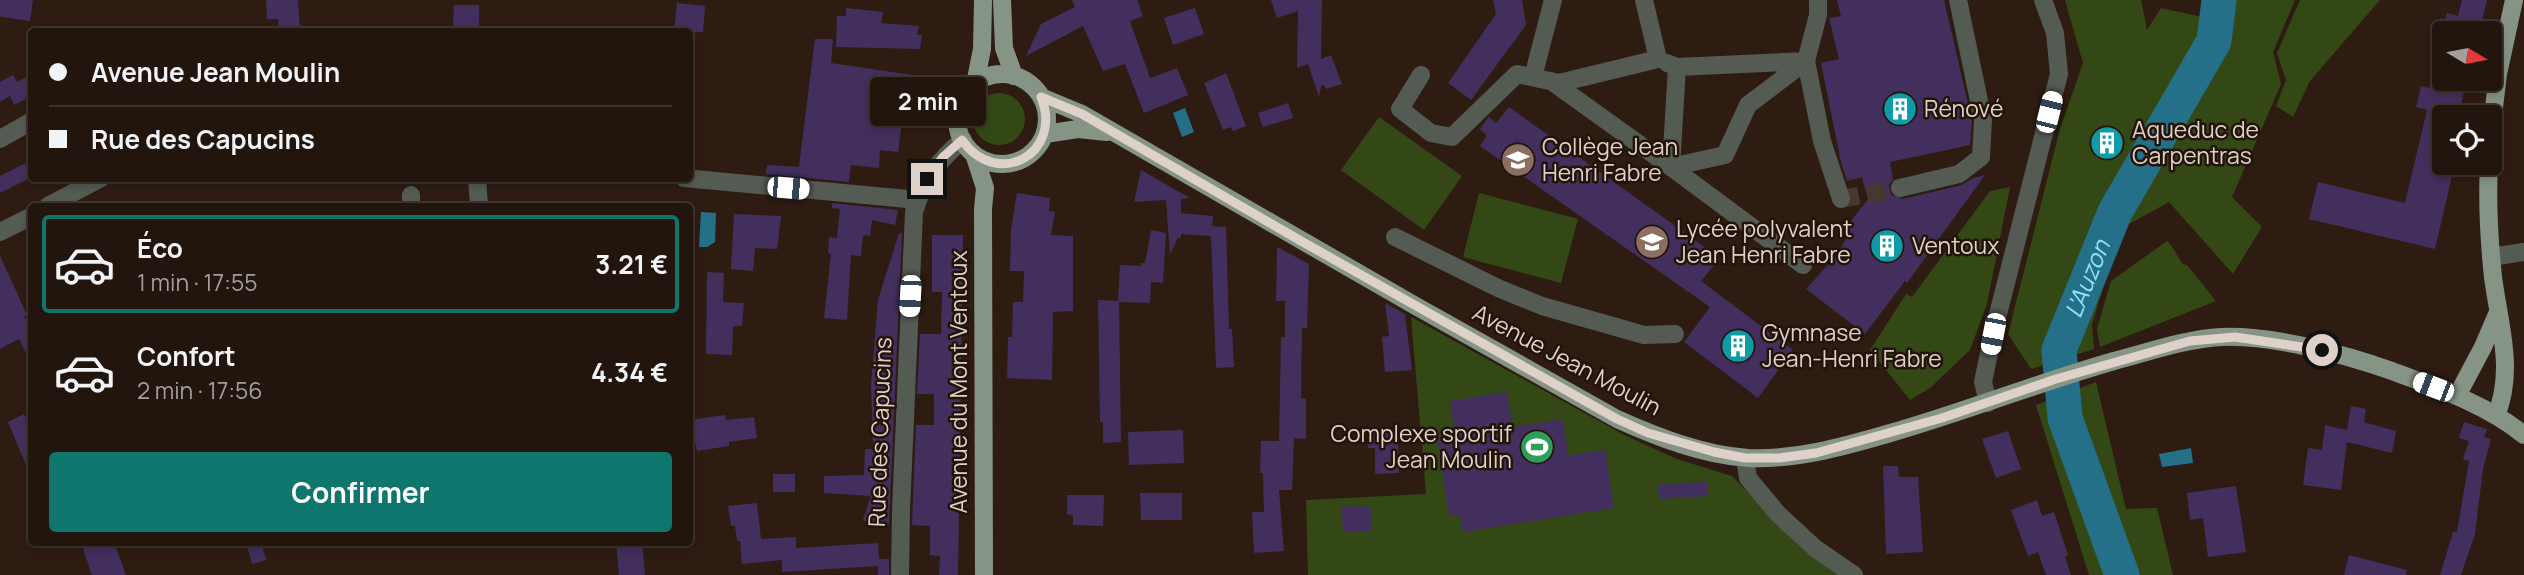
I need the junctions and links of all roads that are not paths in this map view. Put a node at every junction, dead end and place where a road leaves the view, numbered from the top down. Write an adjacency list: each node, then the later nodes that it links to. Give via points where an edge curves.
1 (982, 0): 15 (main road, via 982,49)
2 (1002, 0): 13 (main road, via 1004,48)
3 (1553, 0): 14 (street)
4 (1644, 0): 9 (street)
5 (1818, 0): 10 (street)
6 (1958, 0): 31 (street, via 1983,120 1981,157 1959,174)
7 (2043, 0): 45 (street, via 2055,33 2059,74 1993,334 1983,383)
8 (2514, 0): 17 (main road)
9 (1658, 59): 11 (street); 14 (street, via 1559,83)
10 (1806, 61): 11 (street); 25 (street, via 1748,104 1725,155); 32 (street, via 1822,141)
11 (1677, 67): 25 (street)
12 (1421, 75): 14 (street, via 1400,108 1431,133 1452,137 1517,74)
13 (1014, 76): 15 (main road, via 1001,74); 16 (main road, via 1034,87)
14 (1542, 79): 25 (street)
15 (975, 83): 22 (main road, via 958,116)
16 (1041, 97): 19 (main road, Avenue Jean Moulin); 20 (main road)
17 (2494, 105)
18 (28, 123): 21 (street)
19 (1114, 133): 20 (main road, via 1078,129); 48 (main road, Avenue Jean Moulin, via 1617,419 1682,444)
20 (1045, 134): 24 (main road, via 1025,158)
21 (0, 139)
22 (962, 140): 23 (main road); 33 (street, Rue des Capucins, via 943,157)
23 (974, 154): 24 (main road); 30 (main road, Avenue du Mont Ventoux)
24 (1004, 164): 30 (main road)
25 (1671, 167): 41 (street)
26 (2489, 175): 40 (main road)
27 (693, 179): 33 (street)
28 (93, 182): 34 (street)
29 (477, 182): 35 (street)
30 (985, 188): 50 (main road, Avenue du Mont Ventoux)
31 (1900, 188)
32 (1841, 199)
33 (918, 200): 49 (street, Rue des Capucins, via 904,408)
34 (54, 203)
35 (479, 203)
36 (28, 218): 37 (street)
37 (0, 232)
38 (1395, 237): 43 (street, via 1542,306 1644,335)
39 (2524, 252): 40 (street)
40 (2491, 257): 42 (main road)
41 (1803, 265)
42 (2498, 312): 44 (main road); 46 (main road, via 2506,369)
43 (1675, 334)
44 (2457, 396): 45 (main road, Avenue Jean Moulin, via 2322,350 2235,337 2190,341); 46 (main road, Avenue Jean Moulin)
45 (1988, 403): 48 (main road, Avenue Jean Moulin, via 1816,453)
46 (2496, 416): 47 (main road, Avenue Jean Moulin)
47 (2521, 429)
48 (1745, 458): 51 (street, via 1748,478 1778,514 1816,549)
49 (900, 575)
50 (984, 575)
51 (1854, 575)

